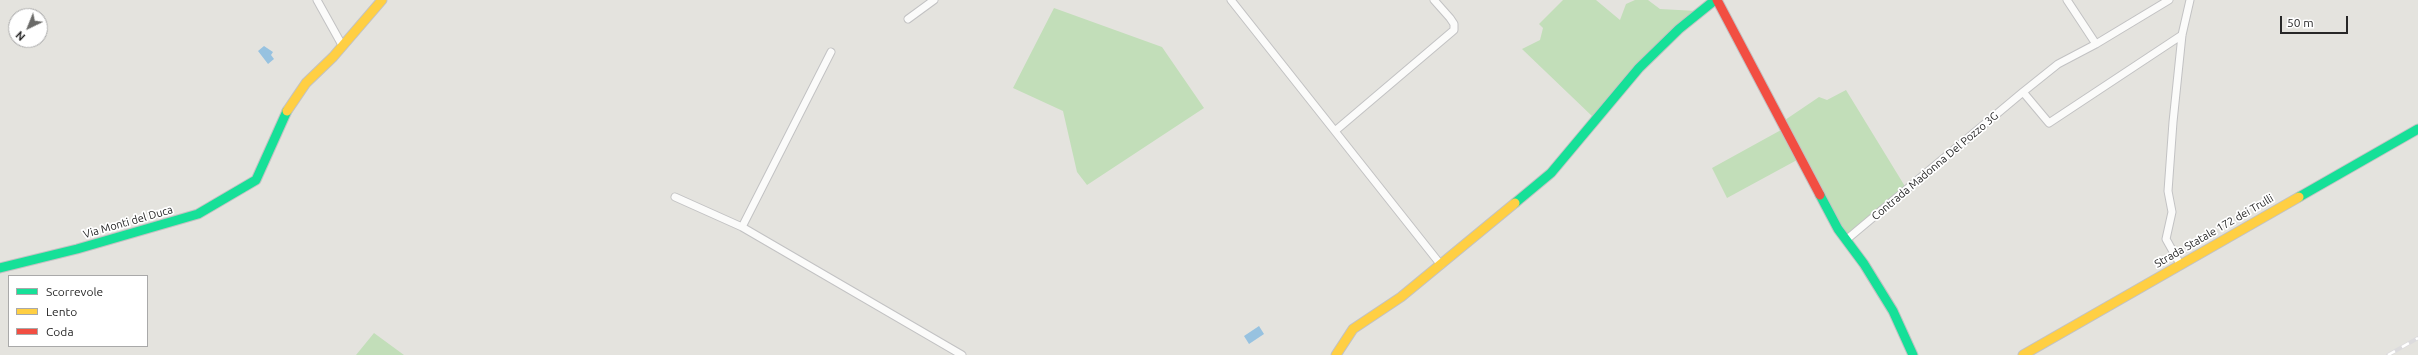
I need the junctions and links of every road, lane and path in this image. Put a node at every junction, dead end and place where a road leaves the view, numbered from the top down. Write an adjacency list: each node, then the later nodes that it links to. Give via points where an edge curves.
1 (317, 0): 13 (street)
2 (382, 0): 13 (street)
3 (934, 0): 10 (street)
4 (1231, 0): 17 (street)
5 (1434, 0): 17 (street, via 1450,18 1454,30)
6 (1716, 0): 20 (street); 22 (street, via 1680,29 1639,68 1551,173)
7 (2067, 0): 12 (street)
8 (2169, 0): 12 (street, Contrada Madonna Del Pozzo 3G)
9 (2190, 0): 11 (street)
10 (908, 19)
11 (2182, 35): 15 (street, via 2049,123); 21 (street, via 2168,190 2172,212 2166,239)
12 (2096, 44): 15 (street, Contrada Madonna Del Pozzo 3G, via 2058,64)
13 (342, 45): 23 (street, Via Monti del Duca, via 306,83 290,105 256,180 198,214 78,249)
14 (832, 52): 19 (street)
15 (2023, 92): 20 (street, Contrada Madonna Del Pozzo 3G)
16 (2418, 129): 21 (street, Strada Statale 172 dei Trulli)
17 (1335, 131): 22 (street)
18 (675, 197): 19 (street)
19 (742, 227): 24 (street)
20 (1846, 240): 26 (street, via 1893,311)
21 (2180, 264): 27 (street, Strada Statale 172 dei Trulli)
22 (1441, 265): 25 (street, via 1401,297 1354,329)
23 (0, 268)
24 (962, 355)
25 (1336, 355)
26 (1913, 355)
27 (2023, 355)

